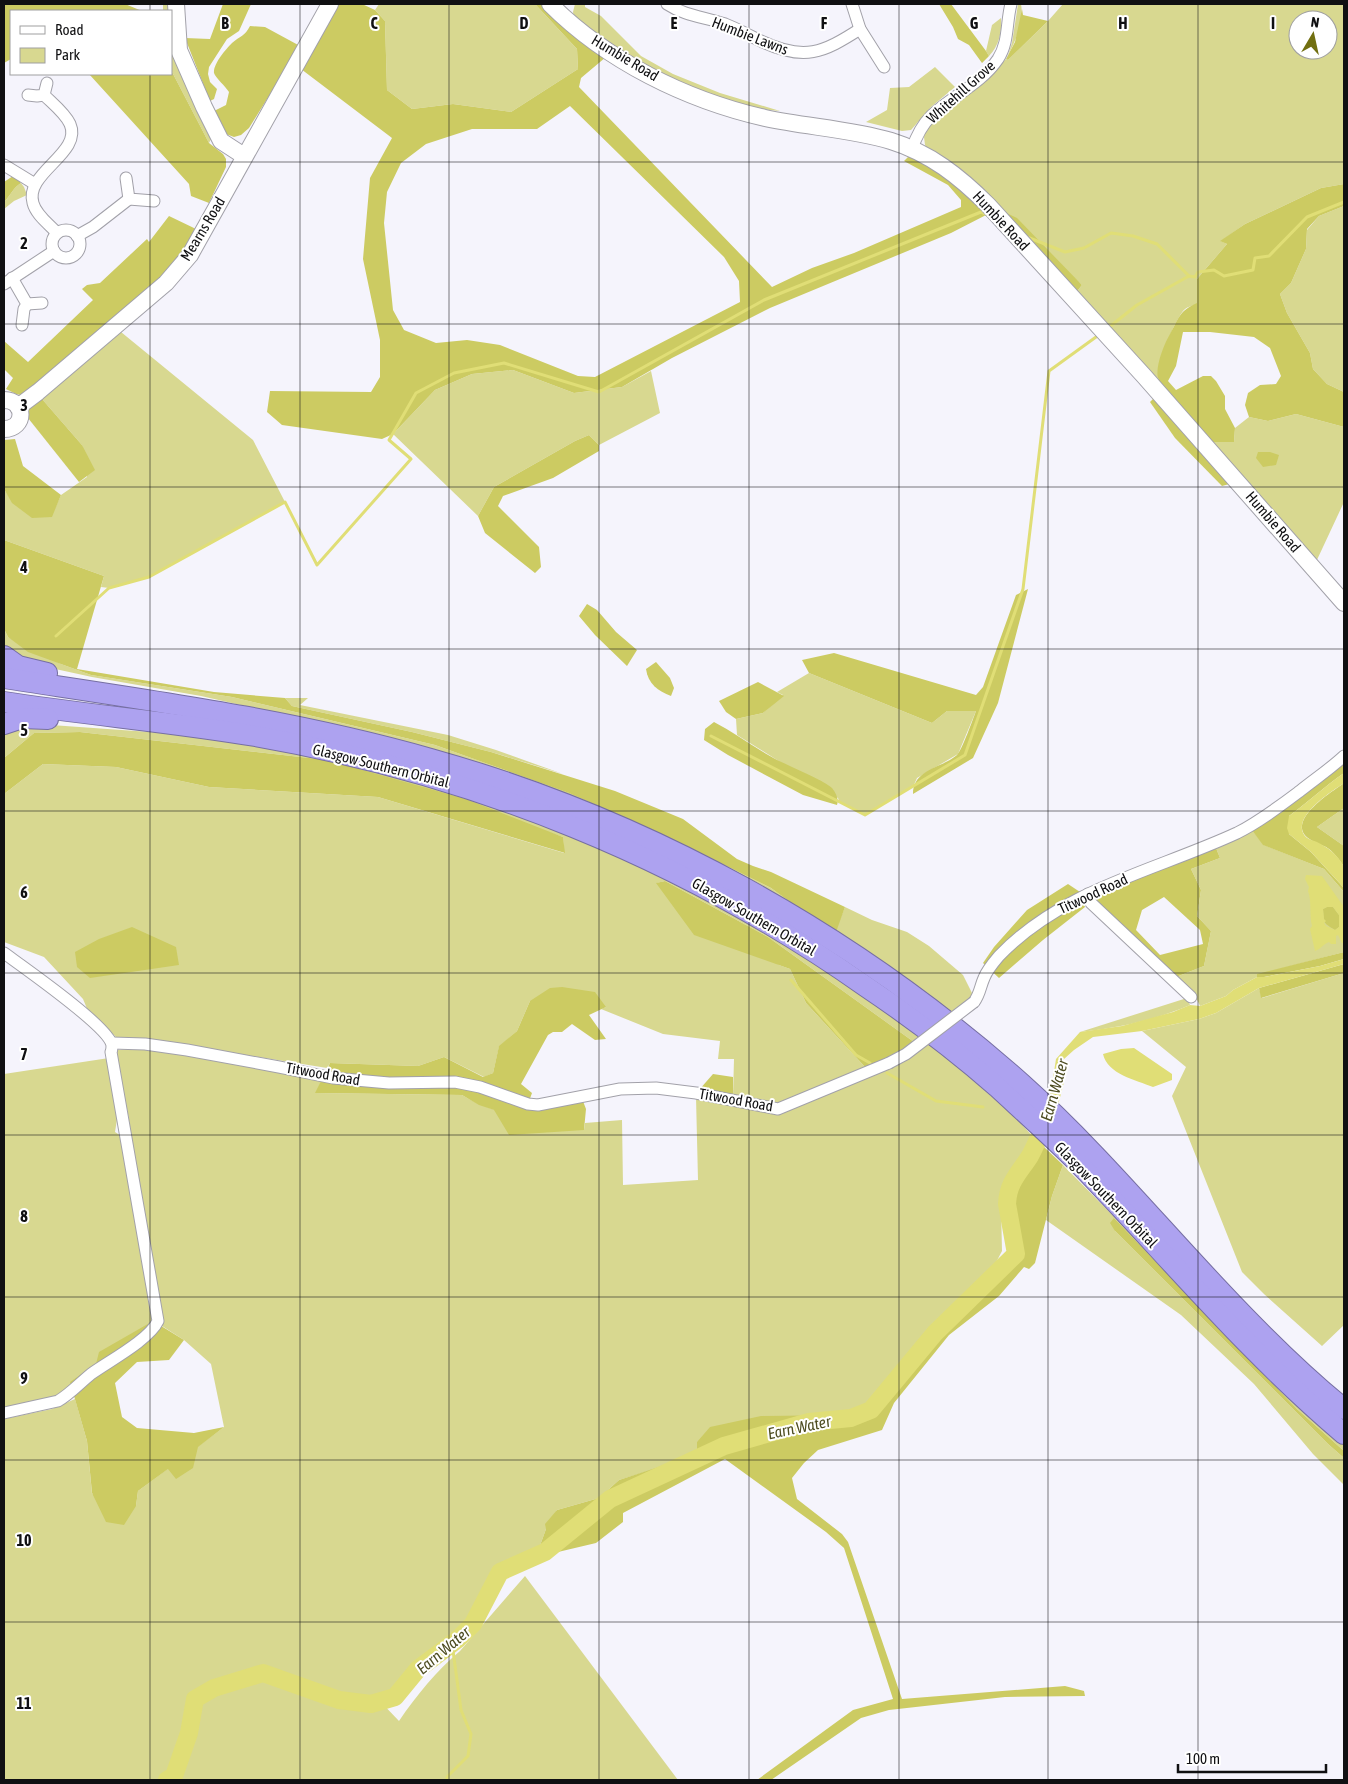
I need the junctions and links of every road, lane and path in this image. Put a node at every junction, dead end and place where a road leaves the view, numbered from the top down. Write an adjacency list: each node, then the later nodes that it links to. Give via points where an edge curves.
1 (176, 4): 13 (street, via 179,50 200,99 221,142)
2 (330, 4): 13 (street, Mearns Road)
3 (667, 4): 7 (street, Humbie Lawns, via 792,53 829,47)
4 (852, 4): 7 (street)
5 (1012, 4): 12 (street, Whitehill Grove, via 1006,41 997,60 976,82 931,116)
6 (558, 6): 12 (street, Humbie Road, via 596,42 620,59 702,99 764,118 861,134)
7 (860, 29): 8 (street)
8 (884, 67)
9 (47, 83): 11 (street)
10 (28, 95): 11 (street)
11 (44, 95): 16 (street, via 70,123 72,130 65,149)
12 (912, 149): 28 (street, Humbie Road, via 944,167 988,205)
13 (244, 156): 26 (street, Mearns Road, via 190,255 166,283 38,392)
14 (4, 165): 16 (street)
15 (126, 178): 17 (street)
16 (35, 184): 19 (street, via 32,203)
17 (129, 199): 18 (street); 20 (street)
18 (154, 201)
19 (56, 233): 20 (street, via 70,230); 21 (street, via 52,244)
20 (77, 236): 21 (street, via 79,244 73,255 60,256)
21 (54, 251): 22 (street)
22 (8, 281): 24 (street)
23 (42, 303): 24 (street)
24 (27, 304): 25 (street)
25 (22, 325)
26 (11, 403): 27 (street, via 21,413 18,422)
27 (4, 429)
28 (1344, 603)
29 (4, 656): 32 (highway, via 18,666)
30 (4, 678): 32 (highway, Glasgow Southern Orbital)
31 (4, 702): 34 (highway, Glasgow Southern Orbital)
32 (205, 709): 40 (highway, Glasgow Southern Orbital, via 299,727 435,760 549,798 662,846 776,907 857,956 965,1034 1025,1086 1126,1187 1263,1335)
33 (4, 724): 34 (highway, via 33,718)
34 (167, 724): 42 (highway, Glasgow Southern Orbital, via 255,736 357,758 514,804 629,850 773,925 829,960 944,1042 1017,1106 1075,1161 1248,1343)
35 (1344, 756): 36 (street, Titwood Road, via 1250,826)
36 (1088, 894): 38 (street, via 1091,903); 39 (street, Titwood Road, bridge, via 1038,923 1000,956 988,970 974,1002 906,1054 778,1109 656,1088 599,1092 538,1105 455,1082 389,1083 333,1078 186,1050 144,1044)
37 (4, 953): 39 (street, via 83,1012)
38 (1191, 997)
39 (112, 1044): 41 (street, via 158,1322 143,1339 58,1401)
40 (1344, 1410)
41 (4, 1413)
42 (1344, 1434)

